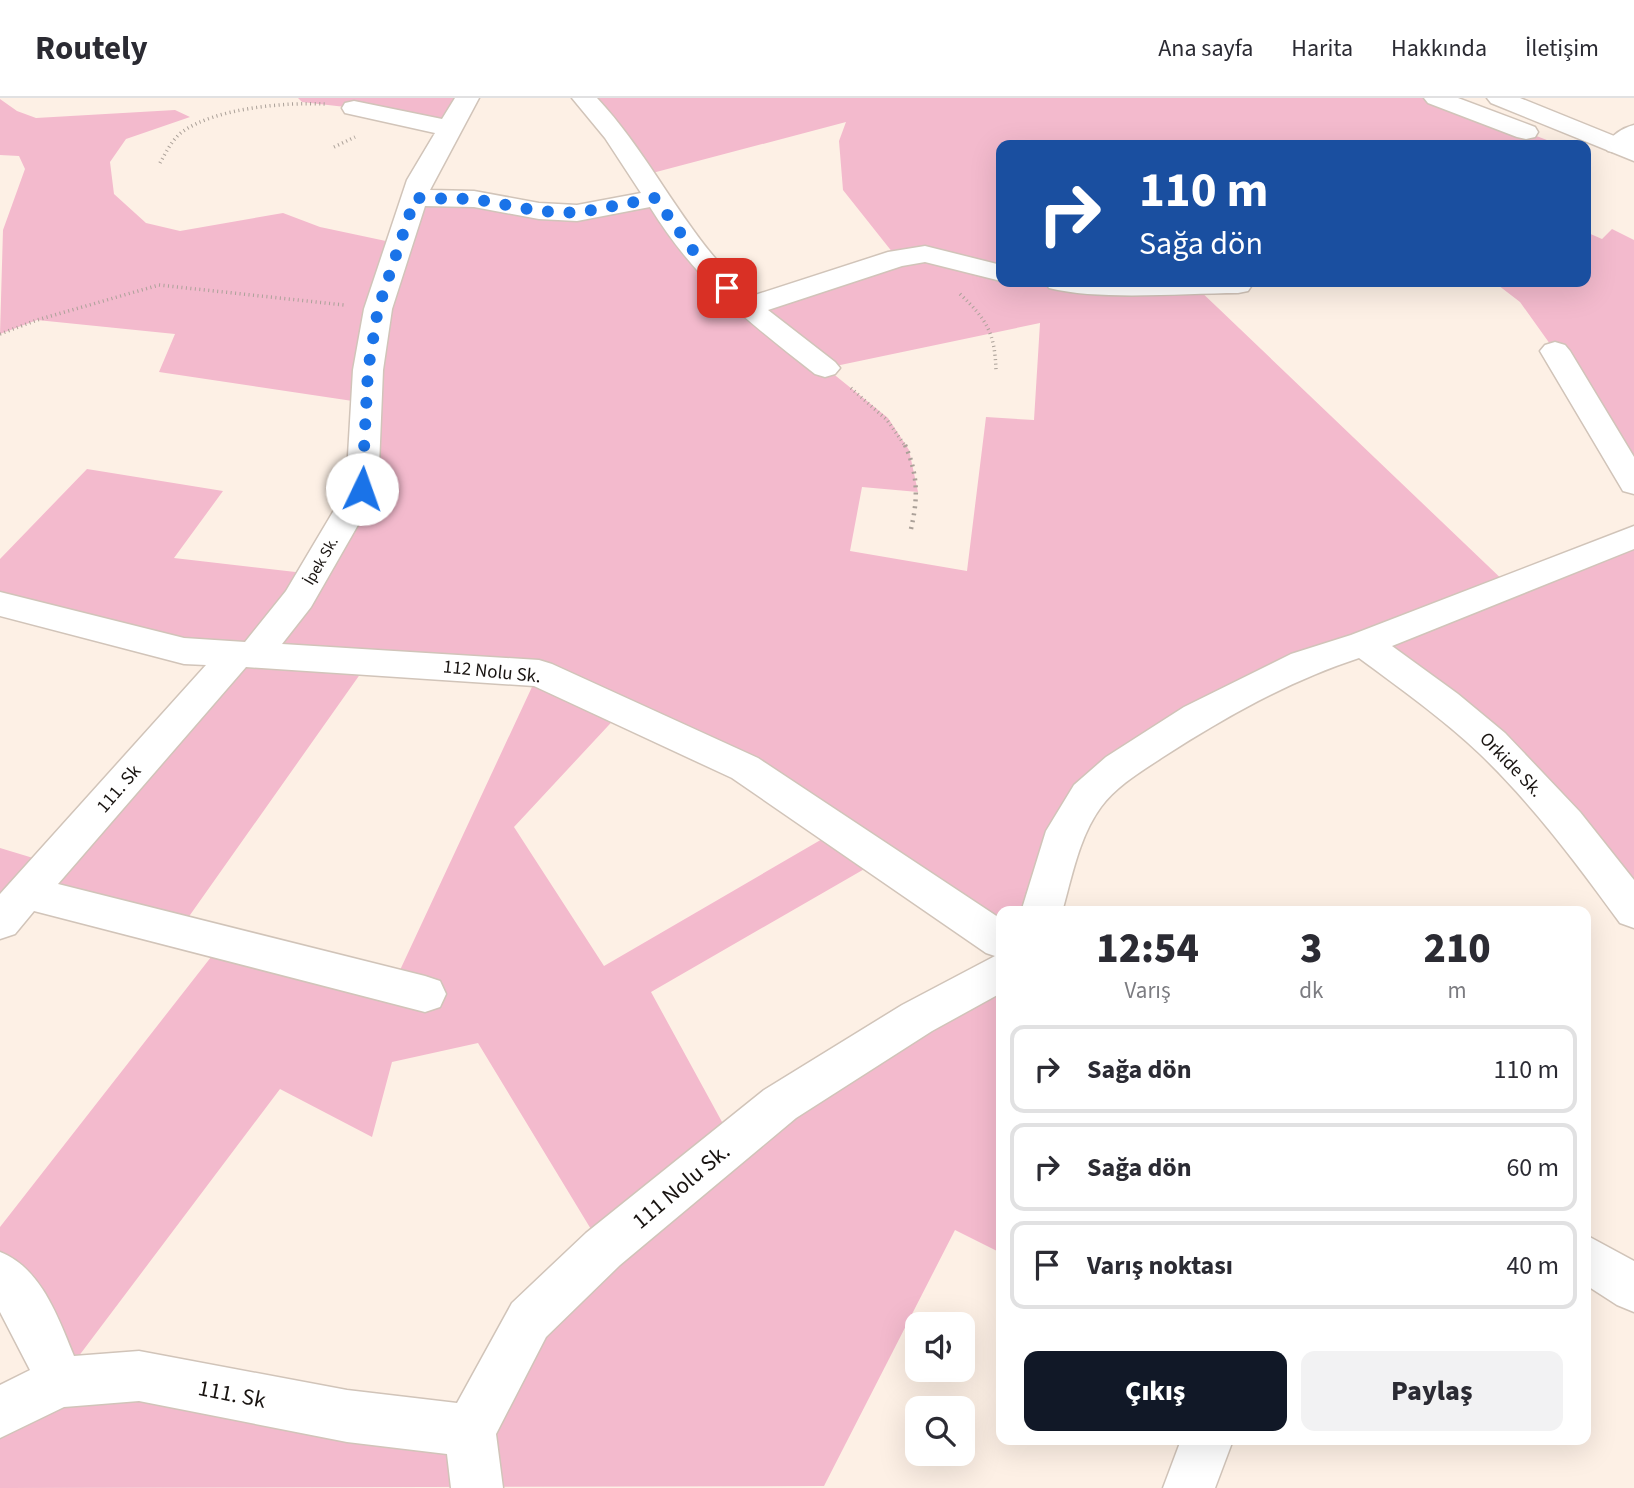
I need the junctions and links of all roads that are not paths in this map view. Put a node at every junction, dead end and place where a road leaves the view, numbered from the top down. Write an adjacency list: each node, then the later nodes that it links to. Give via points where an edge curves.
1 (467, 98): 6 (main road, İpek Sk.)
2 (584, 98): 12 (main road, via 614,132)
3 (1436, 98): 7 (main road)
4 (1499, 98): 8 (main road)
5 (354, 108): 6 (main road)
6 (448, 128): 11 (main road, İpek Sk.)
7 (1547, 140)
8 (1628, 144)
9 (1591, 157): 10 (main road)
10 (1634, 175)
11 (415, 198): 12 (main road, via 474,199 577,213); 21 (main road, İpek Sk., via 378,309 368,370 362,489 299,598)
12 (655, 198): 14 (main road, via 695,253)
13 (996, 272): 14 (main road, via 925,254 898,258)
14 (747, 307): 16 (main road)
15 (1555, 351): 17 (main road)
16 (825, 368)
17 (1634, 484)
18 (1634, 537): 20 (main road)
19 (0, 604): 21 (main road, 112 Nolu Sk., via 184,651)
20 (1364, 644): 22 (main road, via 1280,675 1198,717 1119,767 1088,795 1066,831); 24 (main road, Orkide Sk., via 1492,743 1556,812)
21 (245, 655): 23 (main road, 111. Sk); 25 (main road, 112 Nolu Sk., via 539,673 745,768)
22 (1043, 906)
23 (14, 908): 27 (main road)
24 (1634, 911)
25 (996, 938)
26 (996, 975): 33 (main road, 111 Nolu Sk., via 780,1104 603,1249 528,1320)
27 (425, 994)
28 (1591, 1261): 30 (main road)
29 (0, 1275): 31 (main road, via 15,1290 36,1326)
30 (1634, 1288)
31 (60, 1381): 32 (main road, 111. Sk); 33 (main road, 111. Sk, via 139,1376 347,1416)
32 (0, 1412)
33 (470, 1431): 35 (main road)
34 (1205, 1445): 36 (main road)
35 (477, 1488)
36 (1189, 1488)

